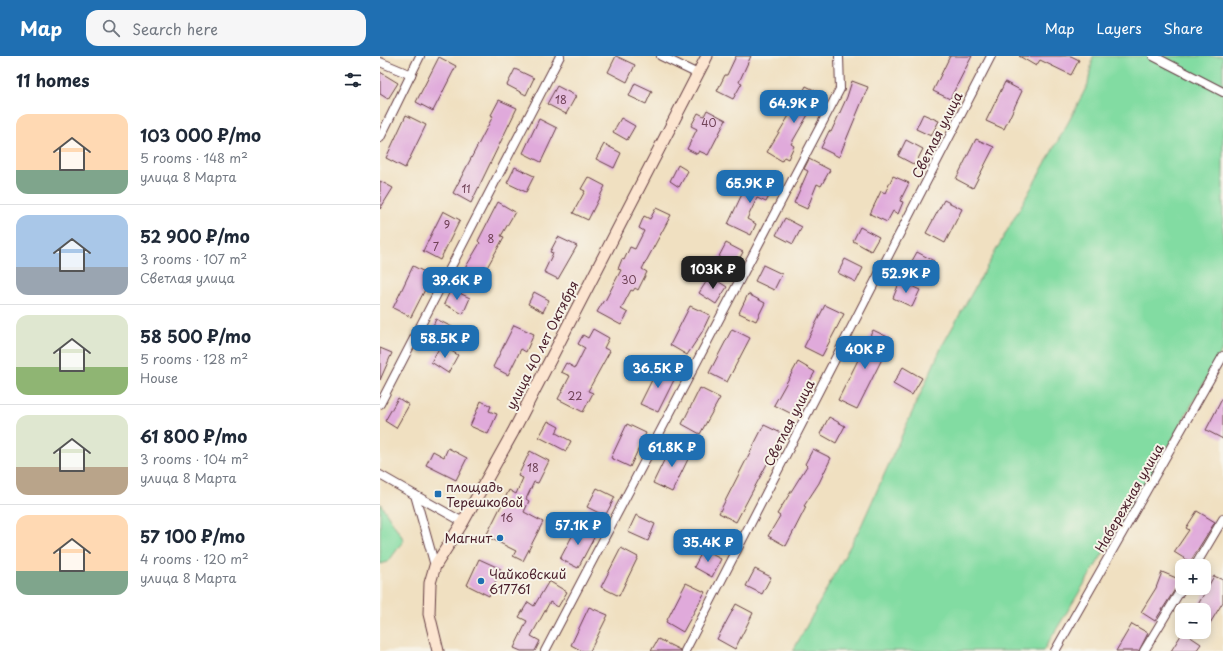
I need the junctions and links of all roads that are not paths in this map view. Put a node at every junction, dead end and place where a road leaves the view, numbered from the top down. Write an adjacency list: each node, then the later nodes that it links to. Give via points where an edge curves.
1 (420, 56): 10 (street)
2 (560, 56): 14 (street)
3 (661, 56): 9 (street)
4 (707, 56): 9 (main road, улица 40 лет Октября)
5 (839, 56): 23 (street, via 840,89)
6 (991, 56): 24 (street, Светлая улица)
7 (1153, 56): 11 (street)
8 (380, 62): 10 (street)
9 (698, 74): 18 (main road, улица 40 лет Октября, via 513,432)
10 (411, 75): 12 (street)
11 (1223, 92)
12 (380, 138)
13 (1223, 356): 25 (street, Набережная улица)
14 (380, 404)
15 (380, 475): 16 (street)
16 (415, 495): 18 (street); 20 (street)
17 (1223, 519): 19 (street)
18 (463, 522): 20 (main road, улица 40 лет Октября)
19 (1199, 559)
20 (435, 566): 22 (main road, улица 40 лет Октября, via 430,582 429,614)
21 (1178, 595): 26 (street)
22 (438, 651)
23 (544, 651)
24 (685, 651)
25 (1055, 651)
26 (1144, 651)

